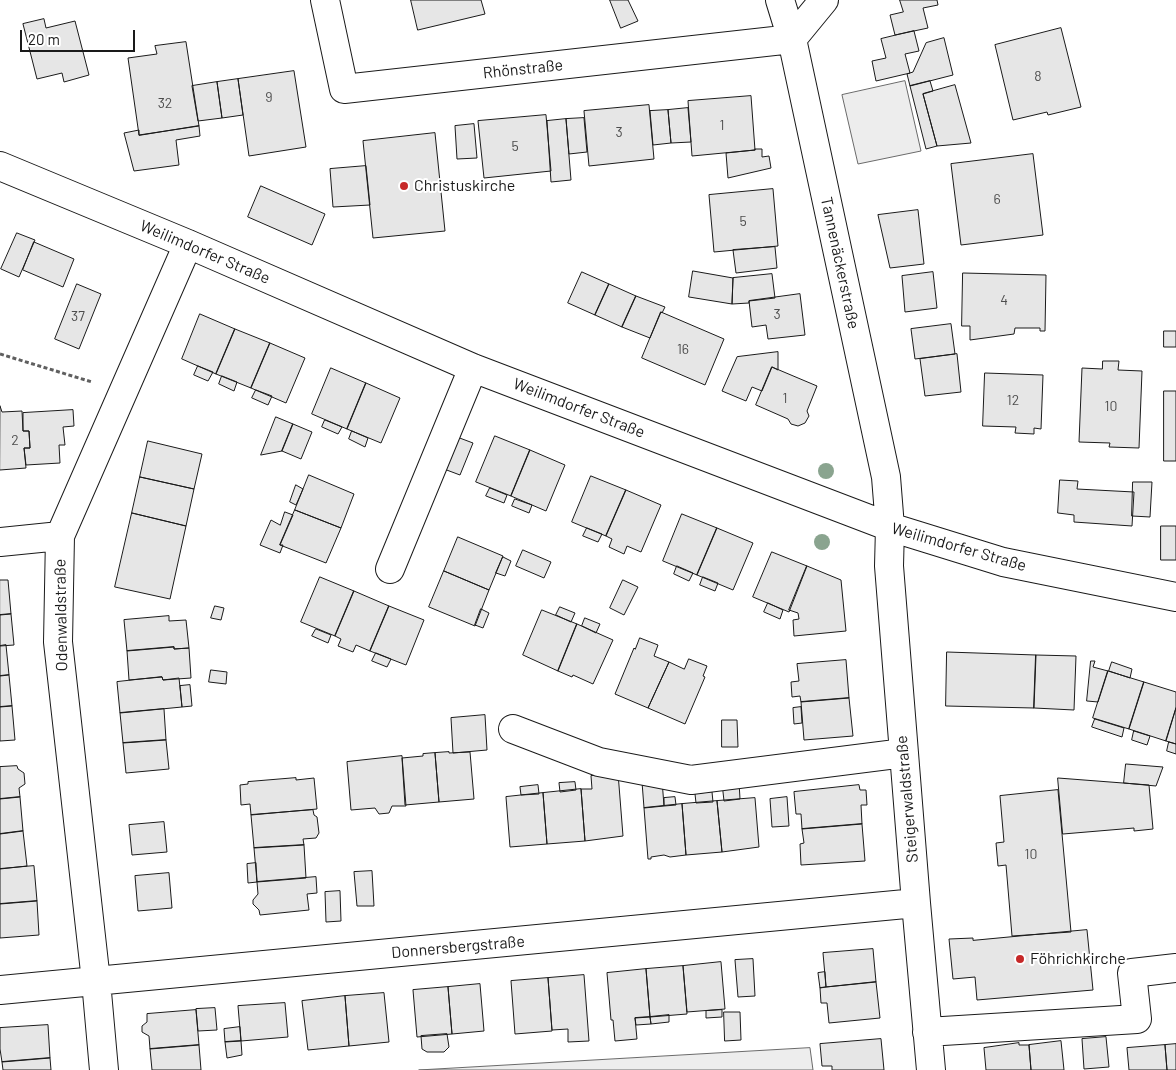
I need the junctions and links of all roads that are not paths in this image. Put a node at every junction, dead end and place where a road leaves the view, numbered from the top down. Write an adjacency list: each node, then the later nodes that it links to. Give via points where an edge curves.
1 (326, 0): 4 (street, Rhönstraße, via 344,89)
2 (780, 0): 4 (street, Tannenäckerstraße)
3 (824, 0): 4 (street)
4 (792, 39): 8 (street, Tannenäckerstraße, via 886,476)
5 (0, 166): 6 (street, Weilimdorfer Straße)
6 (188, 244): 7 (street, Weilimdorfer Straße); 9 (street, Odenwaldstraße)
7 (473, 368): 8 (street, Weilimdorfer Straße); 11 (street)
8 (890, 527): 12 (street, Weilimdorfer Straße, via 1003,562); 14 (street, Steigerwaldstraße, via 889,566)
9 (60, 536): 10 (street); 17 (street, Odenwaldstraße, via 58,642)
10 (0, 542)
11 (390, 569)
12 (1176, 597)
13 (512, 729): 14 (street, via 599,762 691,780)
14 (904, 753): 15 (street, Steigerwaldstraße)
15 (916, 903): 17 (street, Donnersbergstraße); 19 (street, Steigerwaldstraße)
16 (1176, 968): 19 (street, via 1132,973 1137,1019)
17 (96, 982): 18 (street, Donnersbergstraße); 20 (street, Odenwaldstraße)
18 (0, 990)
19 (927, 1032): 21 (street, Steigerwaldstraße)
20 (104, 1070)
21 (931, 1070)

